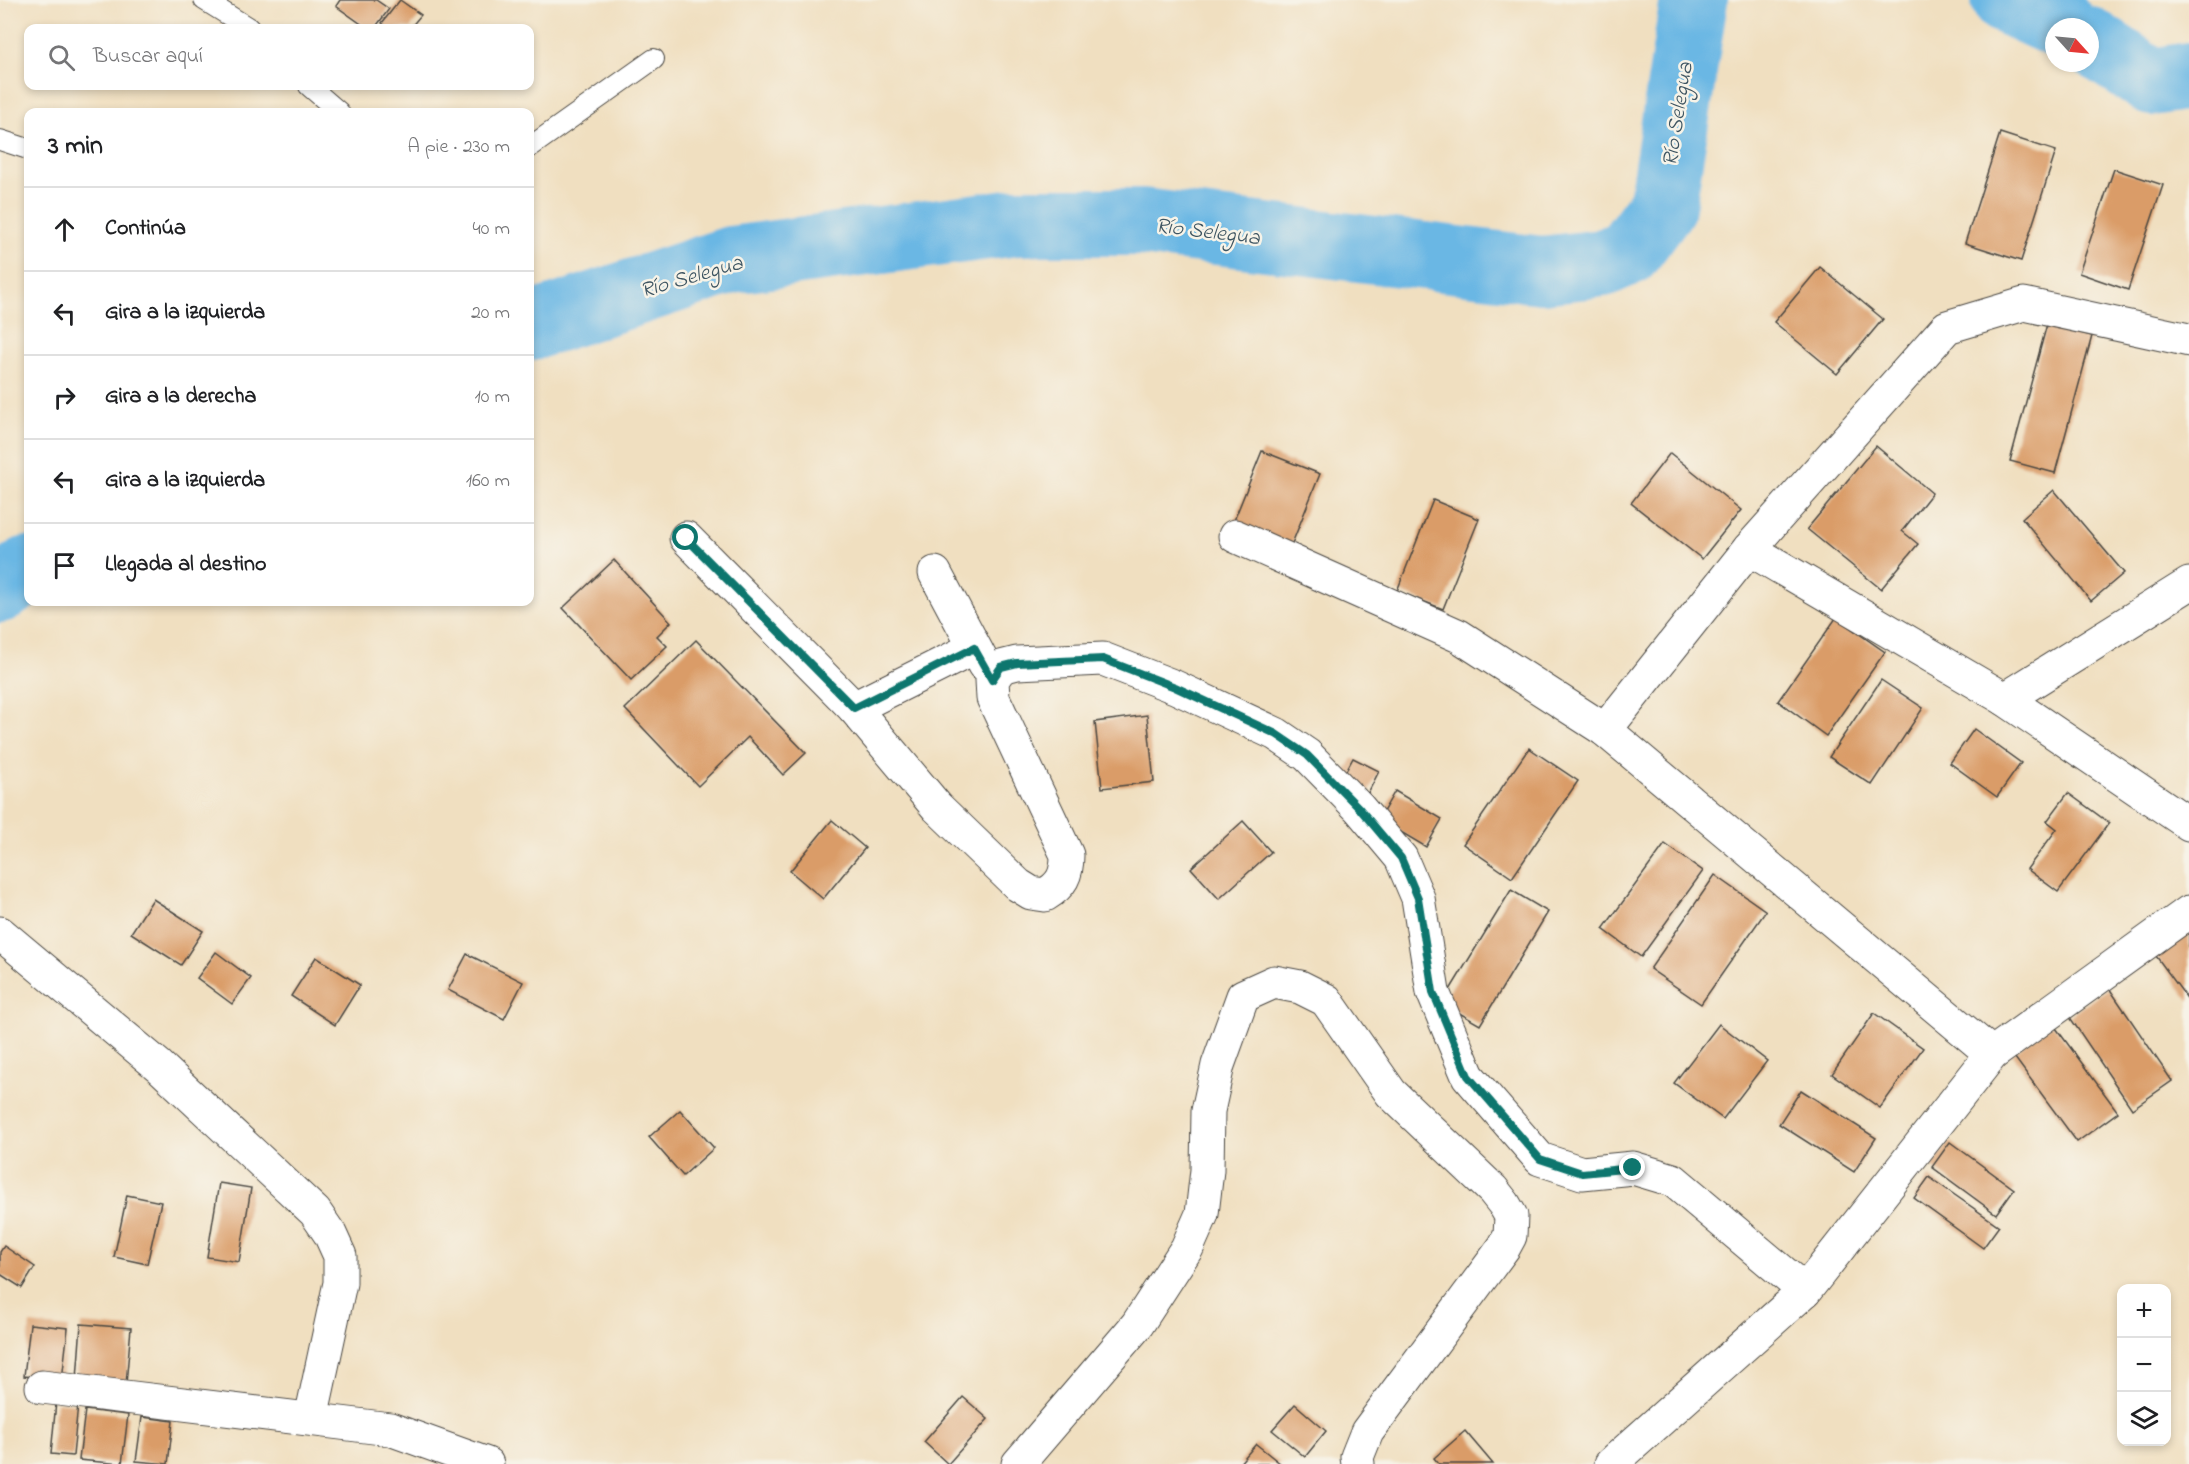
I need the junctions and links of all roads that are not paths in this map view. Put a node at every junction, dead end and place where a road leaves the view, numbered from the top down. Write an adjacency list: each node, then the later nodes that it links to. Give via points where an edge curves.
1 (204, 0): 2 (lane)
2 (243, 24)
3 (654, 59): 7 (lane)
4 (314, 90): 5 (lane)
5 (334, 108)
6 (0, 140): 8 (lane)
7 (534, 144)
8 (24, 148)
9 (2189, 340): 12 (street, via 2024,304 1947,327)
10 (1235, 536): 19 (street, via 1459,636)
11 (686, 538): 18 (street)
12 (1749, 549): 17 (street); 19 (street)
13 (935, 573): 15 (street)
14 (2189, 584): 17 (street)
15 (974, 648): 16 (street); 18 (street)
16 (992, 680): 18 (street, via 993,698 1067,855 1067,872 1058,887 1045,895 1018,885 945,815); 24 (street, via 1001,667 1017,663 1103,659 1276,734 1307,755 1401,858 1418,898 1433,992 1468,1076 1540,1159 1582,1173 1633,1168 1673,1180)
17 (2005, 699): 20 (street)
18 (854, 708)
19 (1605, 730): 23 (street)
20 (2189, 824)
21 (2189, 912): 23 (street)
22 (0, 933): 26 (street, via 159,1066 315,1212 330,1234 340,1256 340,1283)
23 (1992, 1054): 24 (street)
24 (1805, 1291): 30 (street)
25 (42, 1388): 26 (street)
26 (311, 1418): 27 (street, via 390,1429)
27 (488, 1464)
28 (1018, 1464): 29 (street, via 1137,1325 1187,1248 1202,1214 1208,1111 1218,1065 1243,996 1274,981 1300,987 1326,1000 1391,1093 1493,1190 1511,1216 1510,1236 1504,1247 1367,1432)
29 (1358, 1464)
30 (1611, 1464)

